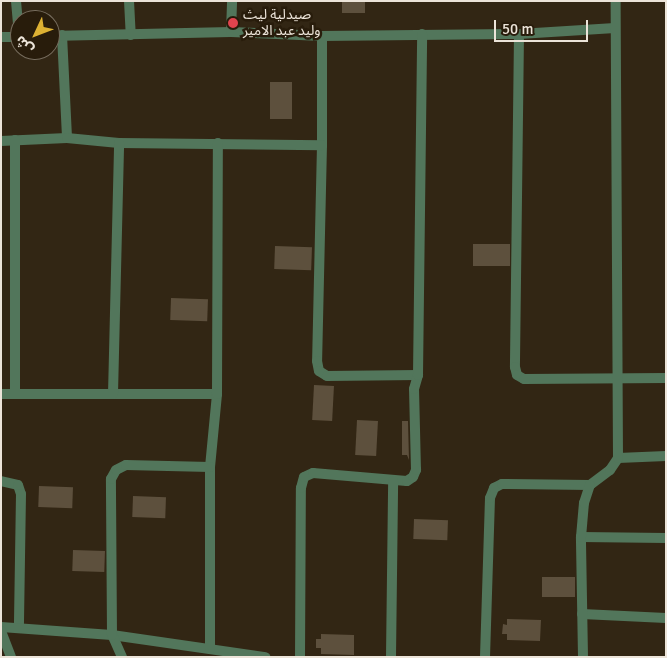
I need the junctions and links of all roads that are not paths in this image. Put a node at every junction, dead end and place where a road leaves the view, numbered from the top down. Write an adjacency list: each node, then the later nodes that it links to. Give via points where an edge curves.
1 (129, 1): 9 (street)
2 (232, 1): 5 (street)
3 (616, 1): 4 (street)
4 (615, 28): 7 (street); 18 (street)
5 (231, 32): 9 (street); 10 (street)
6 (422, 34): 7 (street); 10 (street); 17 (street)
7 (519, 34): 18 (street, via 517,375 524,379)
8 (62, 35): 9 (street); 11 (street)
9 (131, 35)
10 (322, 36): 16 (street)
11 (67, 138): 12 (street); 15 (street)
12 (15, 140): 13 (street); 21 (street)
13 (1, 141)
14 (218, 142): 15 (street); 16 (street); 23 (street)
15 (119, 143): 22 (street)
16 (322, 145): 17 (street, via 319,371 327,376)
17 (418, 375): 28 (street, via 414,389 416,470 407,481)
18 (618, 378): 19 (street); 25 (street)
19 (666, 378)
20 (1, 394): 21 (street)
21 (15, 394): 22 (street)
22 (113, 394): 23 (street)
23 (217, 394): 26 (street)
24 (666, 456): 25 (street)
25 (618, 458): 29 (street, via 610,470)
26 (210, 468): 37 (street, via 126,465 116,470 111,479); 38 (street)
27 (1, 481): 35 (street, via 18,485 21,494)
28 (393, 481): 42 (street, via 313,473 304,477 301,488); 43 (street)
29 (590, 485): 30 (street, via 584,503); 44 (street, via 502,484 494,488 490,498)
30 (581, 537): 31 (street); 32 (street)
31 (666, 538)
32 (582, 614): 33 (street); 45 (street)
33 (666, 618)
34 (1, 627): 35 (street)
35 (19, 627): 37 (street)
36 (1, 631): 39 (street)
37 (112, 635): 38 (street); 40 (street)
38 (210, 649): 41 (street)
39 (11, 657)
40 (122, 657)
41 (265, 657)
42 (300, 657)
43 (391, 657)
44 (485, 657)
45 (583, 657)

